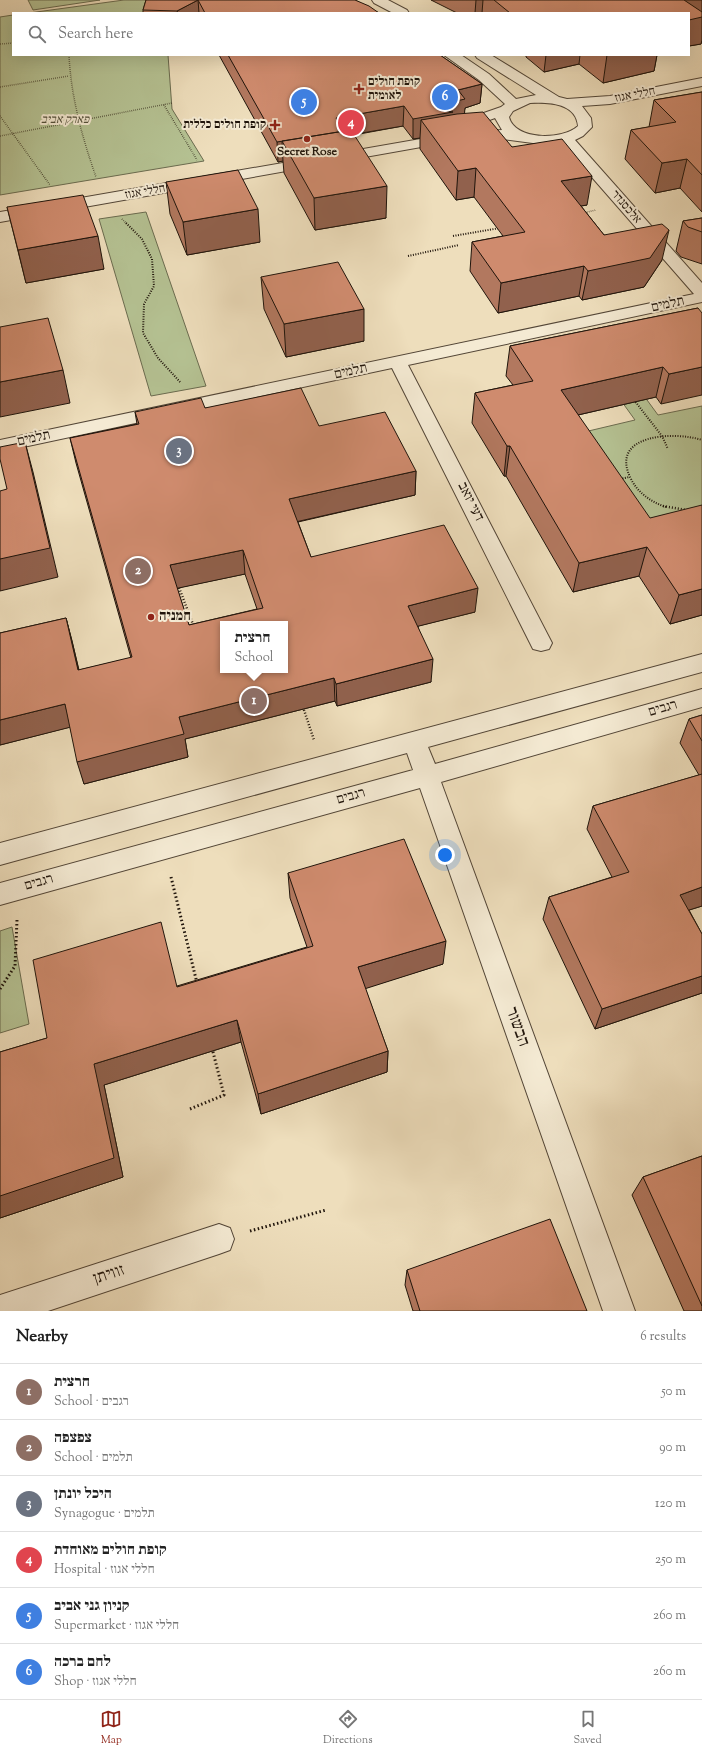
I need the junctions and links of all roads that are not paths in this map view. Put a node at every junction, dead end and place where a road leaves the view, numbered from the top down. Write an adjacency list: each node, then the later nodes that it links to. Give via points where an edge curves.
1 (378, 0): 2 (street)
2 (400, 12)
3 (453, 56): 8 (street, via 480,72 494,84)
4 (484, 56): 7 (street)
5 (702, 82): 7 (street, חללי אגוז, via 610,100)
6 (702, 96): 9 (street, חללי אגוז)
7 (560, 102): 8 (street, חללי אגוז, via 531,99); 11 (street, via 583,114)
8 (509, 107): 12 (street, via 503,116 504,122 508,128); 14 (street, חללי אגוז, via 454,127 204,170)
9 (619, 112)
10 (599, 118): 11 (street)
11 (585, 126): 13 (street, via 576,135)
12 (526, 137): 13 (street, חללי אגוז); 14 (street, חללי אגוז, via 494,134 455,137)
13 (566, 139): 17 (street, אלכסנדר)
14 (104, 194): 15 (street, חללי אגוז, via 57,196); 16 (street, חללי אגוז)
15 (0, 206)
16 (0, 217)
17 (702, 293)
18 (702, 298): 19 (street, תלמים)
19 (398, 362): 20 (street, תלמים); 21 (street, דעי יואב)
20 (0, 446)
21 (541, 643)
22 (702, 663): 24 (street)
23 (702, 698): 25 (street, רגבים)
24 (414, 742): 25 (street, הבשור); 26 (street)
25 (426, 776): 27 (street, רגבים); 30 (street, הבשור)
26 (0, 854)
27 (9, 891)
28 (219, 1239): 29 (street, זוויתן)
29 (0, 1311)
30 (619, 1311)

